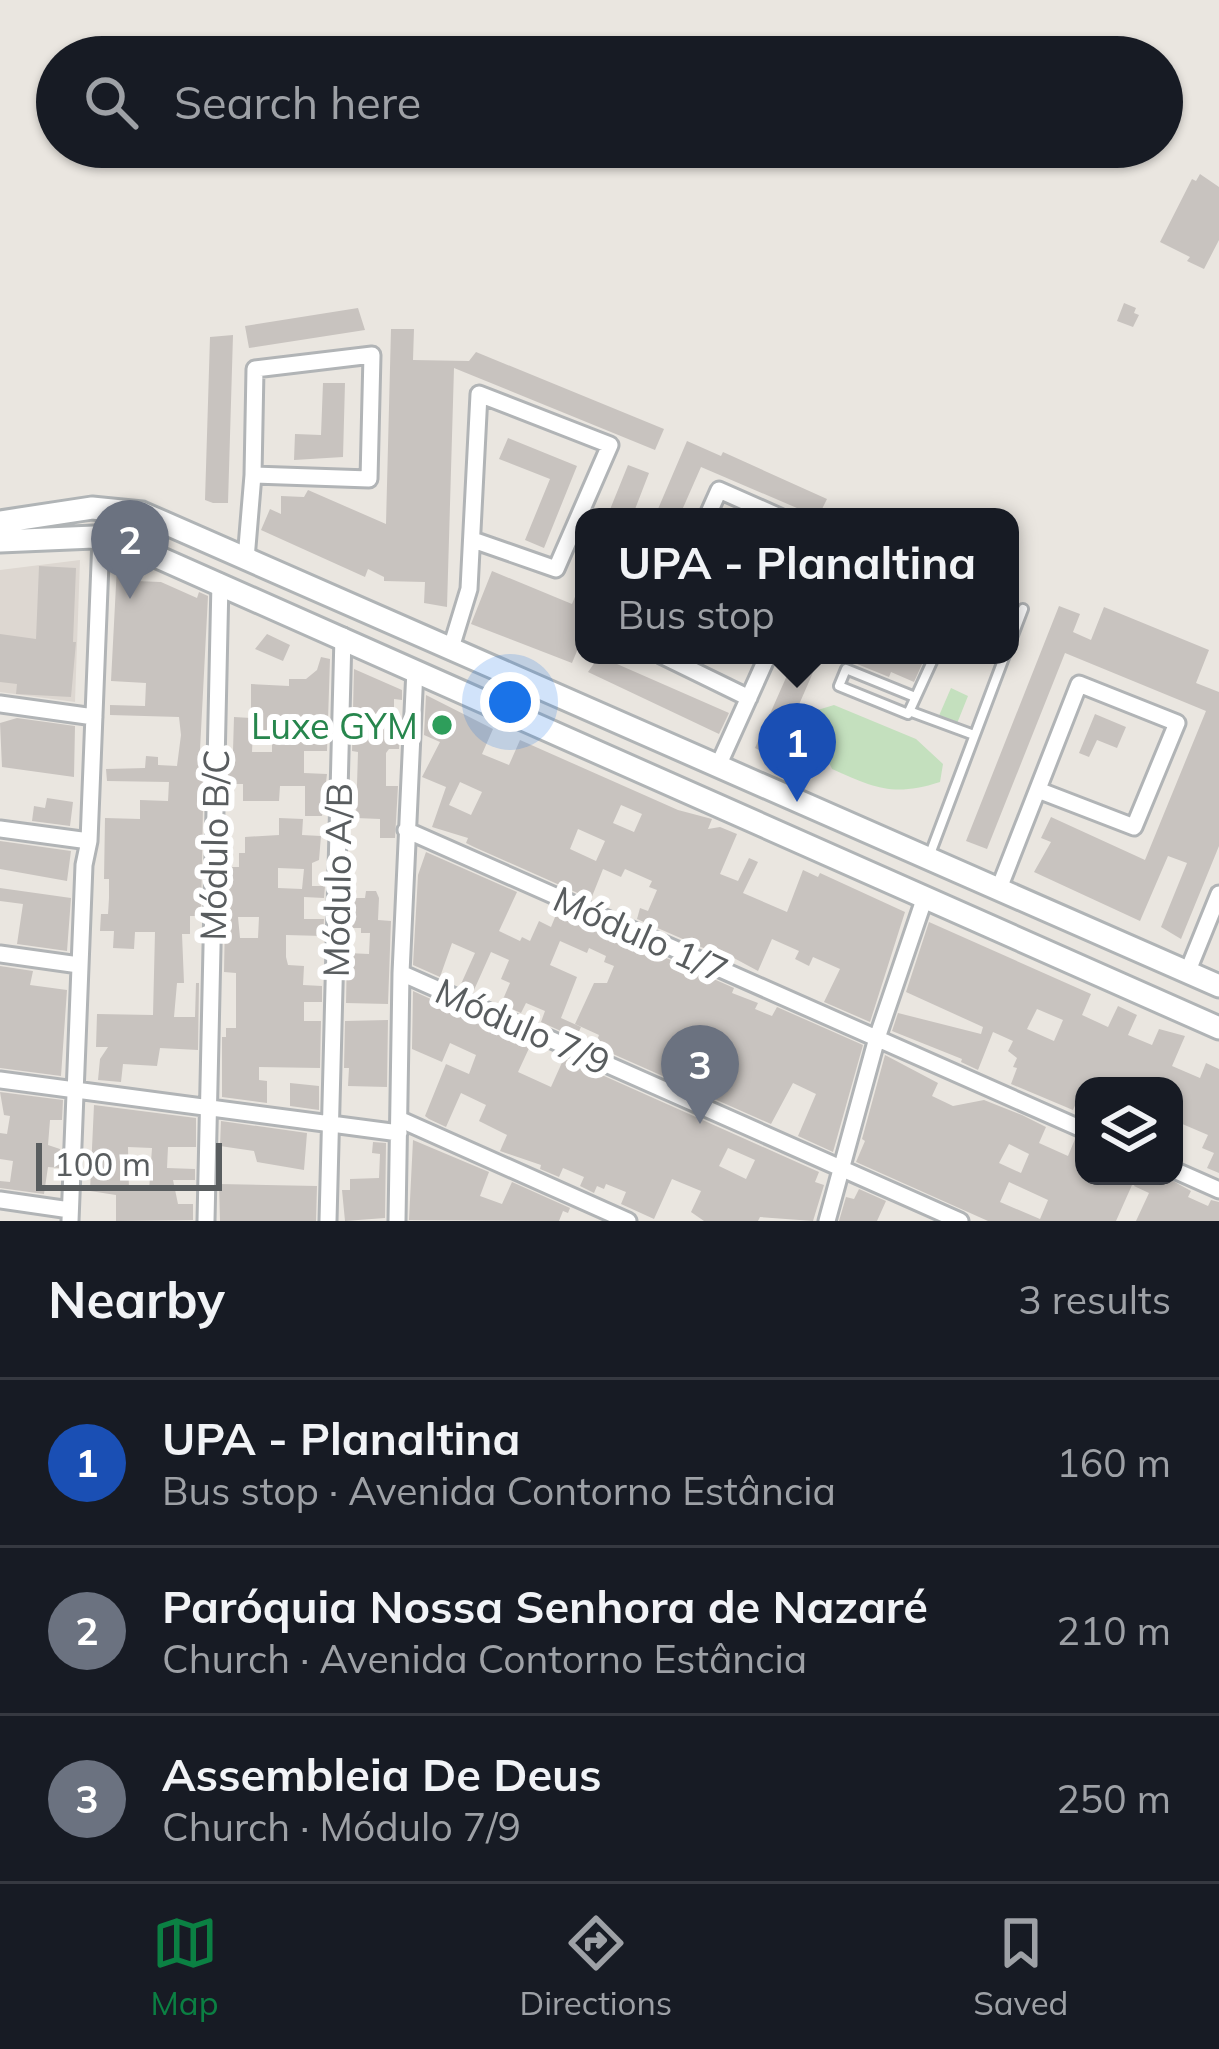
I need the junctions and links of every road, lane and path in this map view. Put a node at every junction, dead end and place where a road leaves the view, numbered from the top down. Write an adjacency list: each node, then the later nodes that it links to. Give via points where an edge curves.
1 (253, 475): 1 (street, via 369,479 371,355 255,369); 11 (street)
2 (583, 508): 9 (street, via 610,446 479,394)
3 (711, 508): 4 (street, via 719,490)
4 (760, 508)
5 (103, 509): 6 (street); 8 (street, via 121,526); 8 (street, via 82,524); 11 (street, via 142,513)
6 (0, 522)
7 (575, 526): 9 (street, via 556,569)
8 (102, 538): 10 (street); 12 (street); 26 (street)
9 (473, 540): 16 (street)
10 (0, 542)
11 (246, 559): 16 (street)
12 (220, 582): 15 (street); 51 (street, Módulo B/C)
13 (1023, 609): 14 (lane)
14 (1019, 615)
15 (343, 636): 21 (street); 52 (street, Módulo A/B)
16 (451, 648): 28 (street)
17 (680, 664): 23 (street)
18 (764, 664): 23 (street)
19 (930, 664): 22 (lane)
20 (1002, 664): 27 (lane)
21 (415, 669): 30 (street); 34 (street)
22 (915, 697): 25 (lane); 25 (lane, via 846,669 838,686)
23 (748, 698): 29 (street)
24 (0, 704): 26 (street)
25 (909, 711): 27 (lane)
26 (94, 717): 35 (street)
27 (974, 736): 36 (lane)
28 (671, 745): 29 (street); 30 (street)
29 (708, 761): 31 (street, via 686,772); 36 (street)
30 (659, 778): 31 (street)
31 (683, 788): 38 (street)
32 (1038, 790): 32 (street, via 1134,827 1177,723 1079,684); 37 (street)
33 (0, 829): 35 (street)
34 (406, 830): 44 (street); 48 (street, Módulo 1/7)
35 (88, 841): 43 (street)
36 (928, 861): 37 (street)
37 (998, 891): 40 (street)
38 (926, 897): 41 (street); 48 (street)
39 (1218, 899): 45 (street)
40 (1033, 906): 41 (street); 45 (street)
41 (1015, 937): 47 (street)
42 (0, 954): 43 (street)
43 (79, 965): 50 (street)
44 (401, 973): 53 (street); 55 (street, Módulo 7/9)
45 (1187, 973): 46 (street)
46 (1219, 986)
47 (1219, 1028)
48 (877, 1038): 54 (street, Módulo 1/7); 55 (street)
49 (0, 1080): 50 (street)
50 (72, 1090): 51 (street); 59 (street)
51 (208, 1108): 52 (street); 60 (street, Módulo B/C)
52 (331, 1124): 53 (street); 61 (street, Módulo A/B)
53 (399, 1126): 62 (street); 63 (street)
54 (1075, 1126)
55 (842, 1167): 64 (street); 65 (street, Módulo 7/9)
56 (1183, 1174): 57 (street)
57 (1219, 1190)
58 (0, 1200): 59 (street)
59 (70, 1215)
60 (206, 1221)
61 (328, 1221)
62 (397, 1221)
63 (628, 1221)
64 (827, 1221)
65 (960, 1221)

